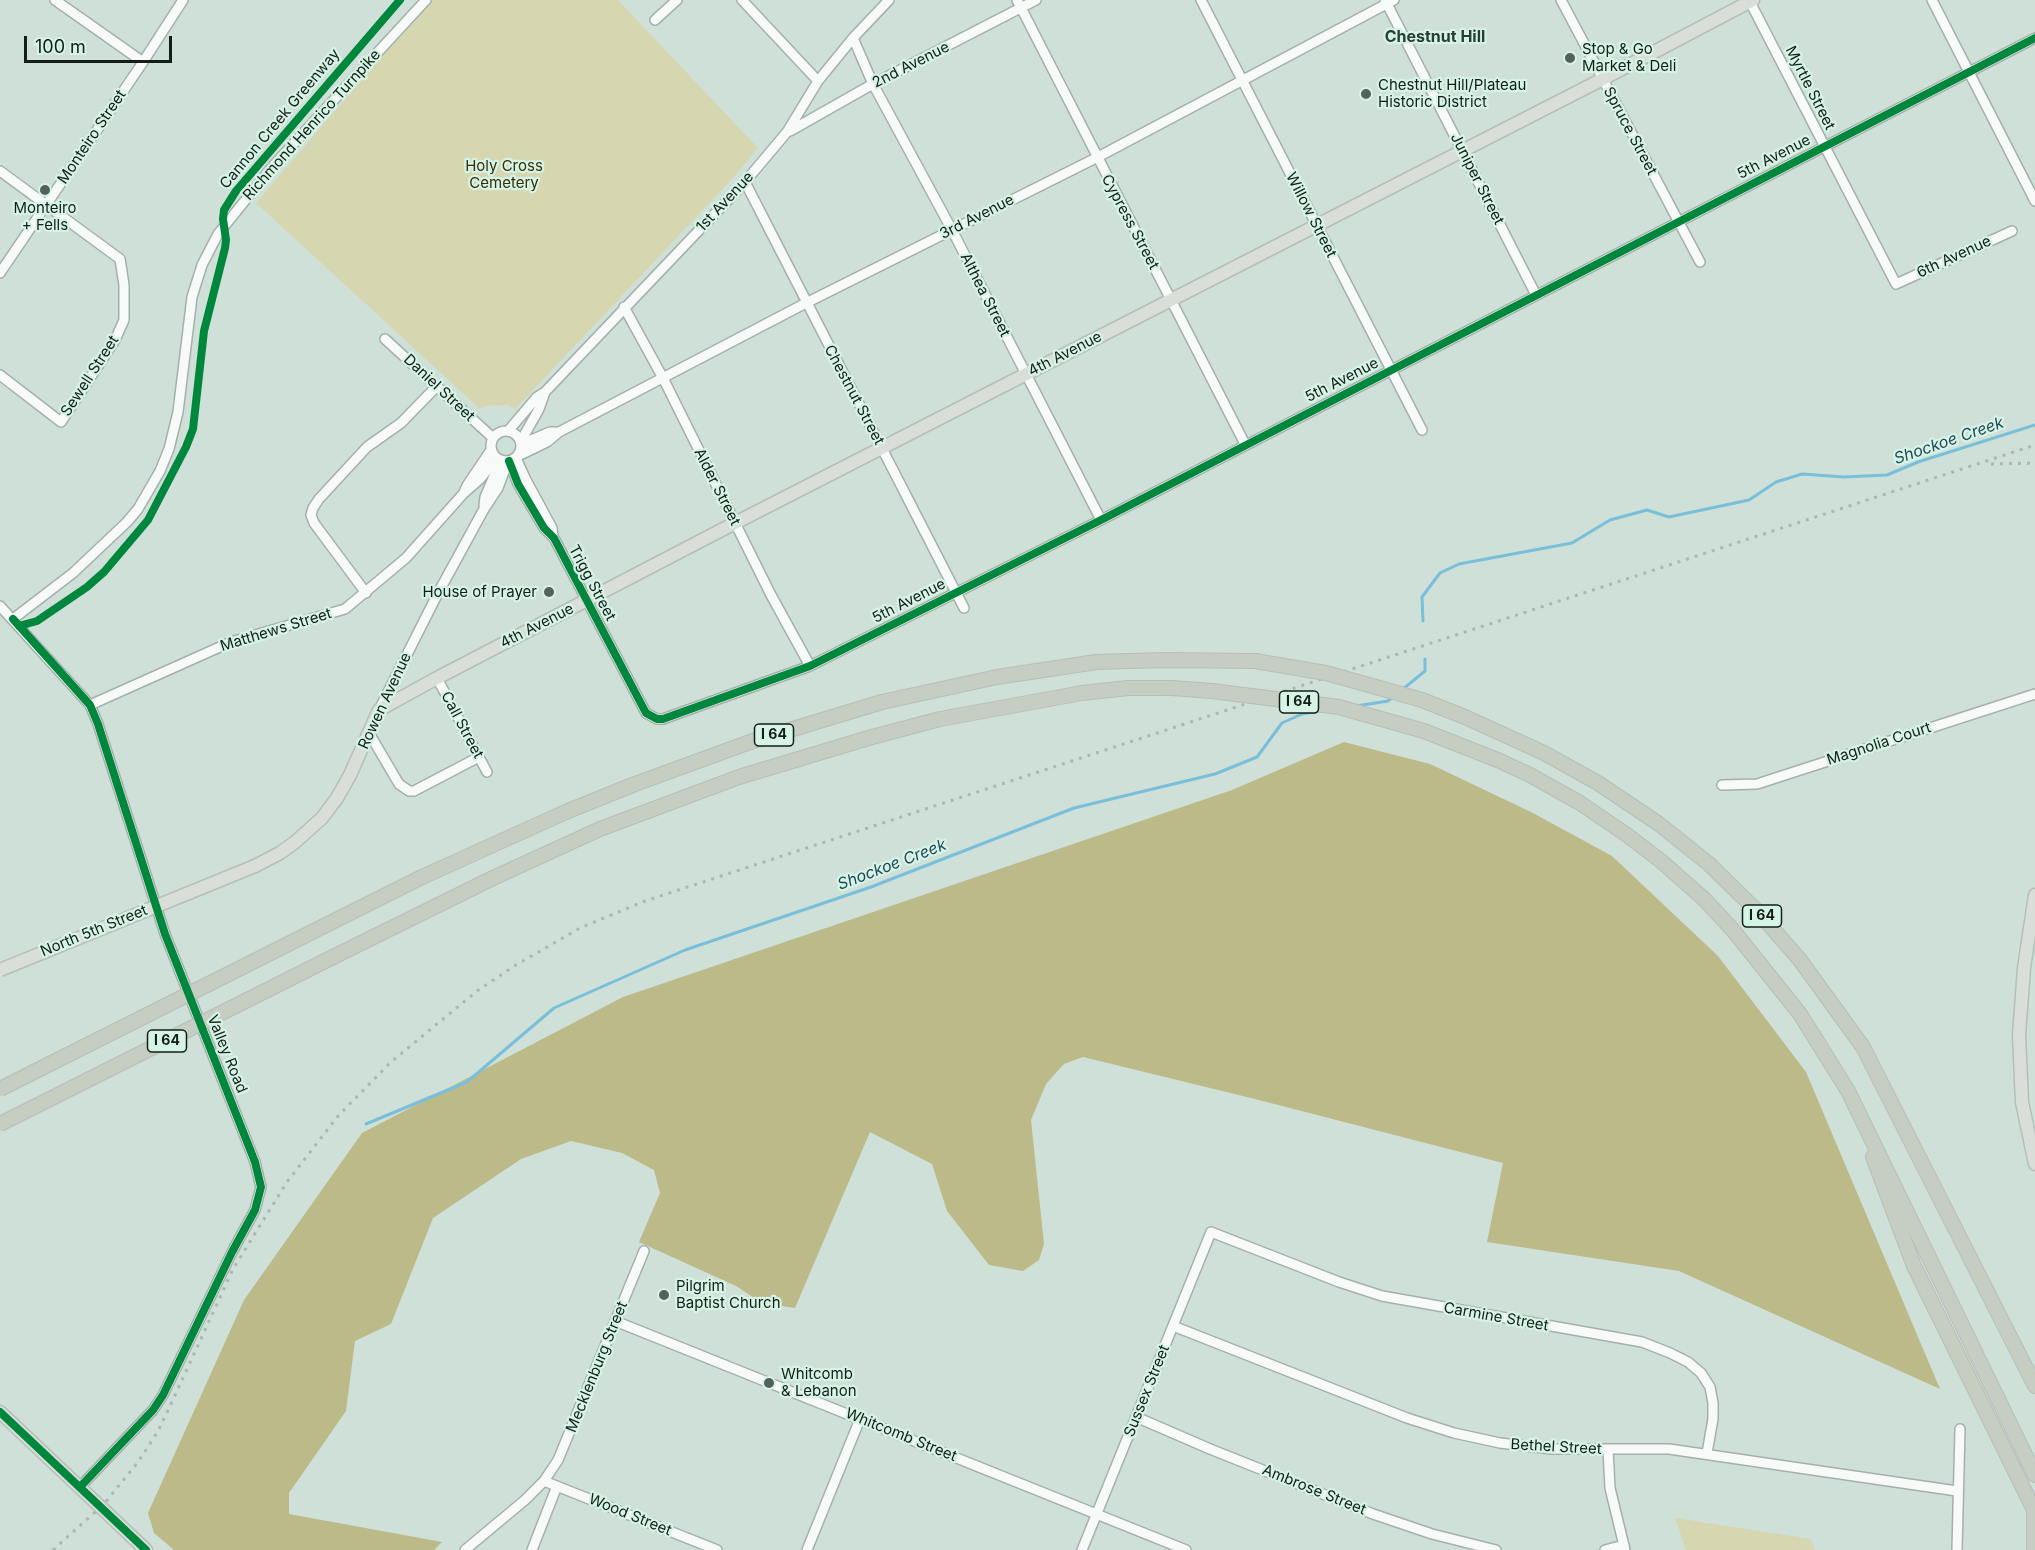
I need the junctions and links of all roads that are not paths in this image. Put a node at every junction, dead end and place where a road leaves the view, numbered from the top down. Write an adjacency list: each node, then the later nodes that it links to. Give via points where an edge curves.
1 (55, 0): 17 (street)
2 (183, 0): 17 (street, Monteiro Street)
3 (426, 0): 64 (street, Richmond Henrico Turnpike, via 273,166 218,234 192,297 178,412 160,471 128,522 73,573)
4 (677, 0): 14 (street)
5 (742, 0): 20 (street)
6 (889, 0): 15 (street, 1st Avenue)
7 (1036, 0): 13 (street, 2nd Avenue)
8 (1201, 0): 21 (street, Willow Street)
9 (1561, 0): 19 (street, Spruce Street)
10 (1750, 0): 19 (main road, 4th Avenue); 24 (street, Myrtle Street)
11 (1932, 0): 18 (street)
12 (1389, 1): 21 (street, 3rd Avenue); 25 (street, Juniper Street)
13 (1019, 4): 22 (street, 2nd Avenue); 26 (street, Cypress Street)
14 (655, 20)
15 (853, 38): 20 (street, 1st Avenue); 22 (street, Althea Street)
16 (2035, 38): 18 (street, 5th Avenue)
17 (143, 62): 30 (street, Monteiro Street)
18 (1970, 73): 24 (street, 5th Avenue); 29 (street)
19 (1602, 79): 25 (main road, 4th Avenue); 31 (street, Spruce Street)
20 (818, 81): 23 (street, 1st Avenue)
21 (1241, 81): 26 (street, 3rd Avenue); 32 (street, Willow Street)
22 (873, 84): 23 (street, 2nd Avenue); 33 (street, Althea Street)
23 (788, 132): 28 (street, 1st Avenue)
24 (1825, 147): 31 (street, 5th Avenue); 37 (street, Myrtle Street)
25 (1462, 151): 32 (main road, 4th Avenue); 38 (street, Juniper Street)
26 (1096, 158): 33 (street, 3rd Avenue); 39 (street, Cypress Street)
27 (0, 171): 30 (street)
28 (745, 182): 40 (street, Chestnut Street); 41 (street, 1st Avenue)
29 (2035, 201)
30 (45, 205): 36 (street, Monteiro Street); 45 (street, Sewell Street, via 120,259 124,320 61,422)
31 (1679, 221): 35 (street, Spruce Street); 38 (street, 5th Avenue)
32 (1315, 224): 39 (main road, 4th Avenue); 43 (street, Willow Street)
33 (952, 230): 40 (street, 3rd Avenue); 44 (street, Althea Street)
34 (2012, 231): 37 (street, 6th Avenue)
35 (1700, 262)
36 (0, 273)
37 (1896, 284)
38 (1536, 295): 43 (street, 5th Avenue)
39 (1171, 300): 44 (main road, 4th Avenue); 54 (street, Cypress Street)
40 (806, 303): 46 (street, 3rd Avenue); 55 (street, Chestnut Street)
41 (624, 307): 46 (street, Alder Street); 48 (street, 1st Avenue)
42 (385, 339): 47 (street, Daniel Street)
43 (1391, 370): 50 (street, Willow Street); 54 (street, 5th Avenue)
44 (1026, 374): 55 (main road, 4th Avenue); 57 (street, Althea Street)
45 (0, 375)
46 (663, 378): 51 (street, 3rd Avenue); 58 (street, Alder Street)
47 (437, 386): 52 (street, Daniel Street); 60 (street, via 401,423 367,447 313,508 314,523)
48 (545, 392): 49 (street, 1st Avenue); 53 (street, 1st Avenue)
49 (509, 430): 52 (street); 53 (street)
50 (1422, 430)
51 (559, 432): 53 (street, 3rd Avenue); 56 (street, 3rd Avenue, via 547,442)
52 (493, 438): 56 (street)
53 (521, 442): 56 (street, 1st Avenue)
54 (1245, 444): 57 (street, 5th Avenue)
55 (882, 448): 58 (main road, 4th Avenue); 59 (street, Chestnut Street)
56 (506, 458): 60 (street, Matthews Street, via 463,494 406,558); 61 (street, Trigg Street, via 526,480); 69 (street, Rowen Avenue, via 498,488)
57 (1101, 520): 59 (street, 5th Avenue)
58 (735, 523): 61 (main road, 4th Avenue); 65 (street, Alder Street)
59 (955, 592): 63 (street, Chestnut Street); 65 (street, 5th Avenue)
60 (366, 593): 68 (street, Matthews Street, via 336,612 231,642)
61 (586, 600): 66 (main road, 4th Avenue); 70 (street, Trigg Street)
62 (0, 606): 64 (street, Valley Road)
63 (964, 608)
64 (13, 619): 68 (street, Valley Road)
65 (810, 666): 70 (street, 5th Avenue, via 663,718)
66 (437, 678): 69 (main road, 4th Avenue); 72 (street, Call Street)
67 (2035, 694): 74 (street, Magnolia Court, via 1757,784)
68 (90, 705): 97 (street, Valley Road, via 165,934 255,1162 261,1187 255,1210 163,1395)
69 (379, 710): 71 (main road, Rowen Avenue)
70 (651, 717)
71 (369, 733): 72 (street, via 405,790 414,791); 75 (main road, Rowen Avenue, via 350,775 321,818 294,843)
72 (479, 758): 73 (street, Call Street)
73 (487, 772)
74 (1722, 785)
75 (255, 866): 77 (main road, North 5th Street, bridge)
76 (2035, 895): 81 (main road, via 2019,1035 2022,1102)
77 (0, 970)
78 (0, 1089): 86 (highway, I 64, bridge, via 422,877 568,811 750,742 882,702 997,677 1096,662 1255,662 1326,673 1422,700 1465,717 1598,783 1709,864 1800,960 1863,1047)
79 (1848, 1091): 80 (highway, I 64, bridge, via 1800,1014 1704,899 1627,835 1530,775 1424,731 1339,707 1212,691 1128,688 940,719 872,737 739,777 600,829 493,878); 94 (highway, I 64); 99 (highway, via 1914,1266)
80 (0, 1124)
81 (2035, 1164)
82 (1211, 1232): 85 (street, Sussex Street); 93 (street, Carmine Street, via 1382,1296 1642,1342 1670,1353 1694,1368 1710,1387 1713,1419)
83 (644, 1251): 84 (street, Mecklenburg Street)
84 (615, 1321): 90 (street, Whitcomb Street); 95 (street, Mecklenburg Street, via 562,1450)
85 (1173, 1326): 89 (street, Sussex Street); 92 (street, Bethel Street, via 1454,1433 1552,1449)
86 (2031, 1377): 87 (highway, I 64)
87 (2035, 1386)
88 (0, 1412): 97 (main road)
89 (1136, 1417): 100 (street, Sussex Street); 109 (street, Ambrose Street, via 1373,1514)
90 (860, 1419): 100 (street, Whitcomb Street); 106 (street)
91 (1960, 1429): 98 (street)
92 (1608, 1449): 93 (street, Bethel Street, via 1669,1449); 101 (street, via 1610,1488)
93 (1707, 1454): 98 (street, Bethel Street)
94 (2035, 1475)
95 (544, 1480): 96 (street, Wood Street); 103 (street, Mecklenburg Street)
96 (557, 1486): 104 (street); 105 (street, Wood Street)
97 (80, 1487): 102 (main road)
98 (1957, 1491): 111 (street)
99 (2035, 1512): 112 (highway)
100 (1096, 1514): 107 (street, Sussex Street); 108 (street, Whitcomb Street)
101 (1624, 1547): 110 (street)
102 (146, 1550)
103 (465, 1550)
104 (532, 1550)
105 (717, 1550)
106 (807, 1550)
107 (1082, 1550)
108 (1186, 1550)
109 (1496, 1550)
110 (1605, 1550)
111 (1957, 1550)
112 (2034, 1550)

